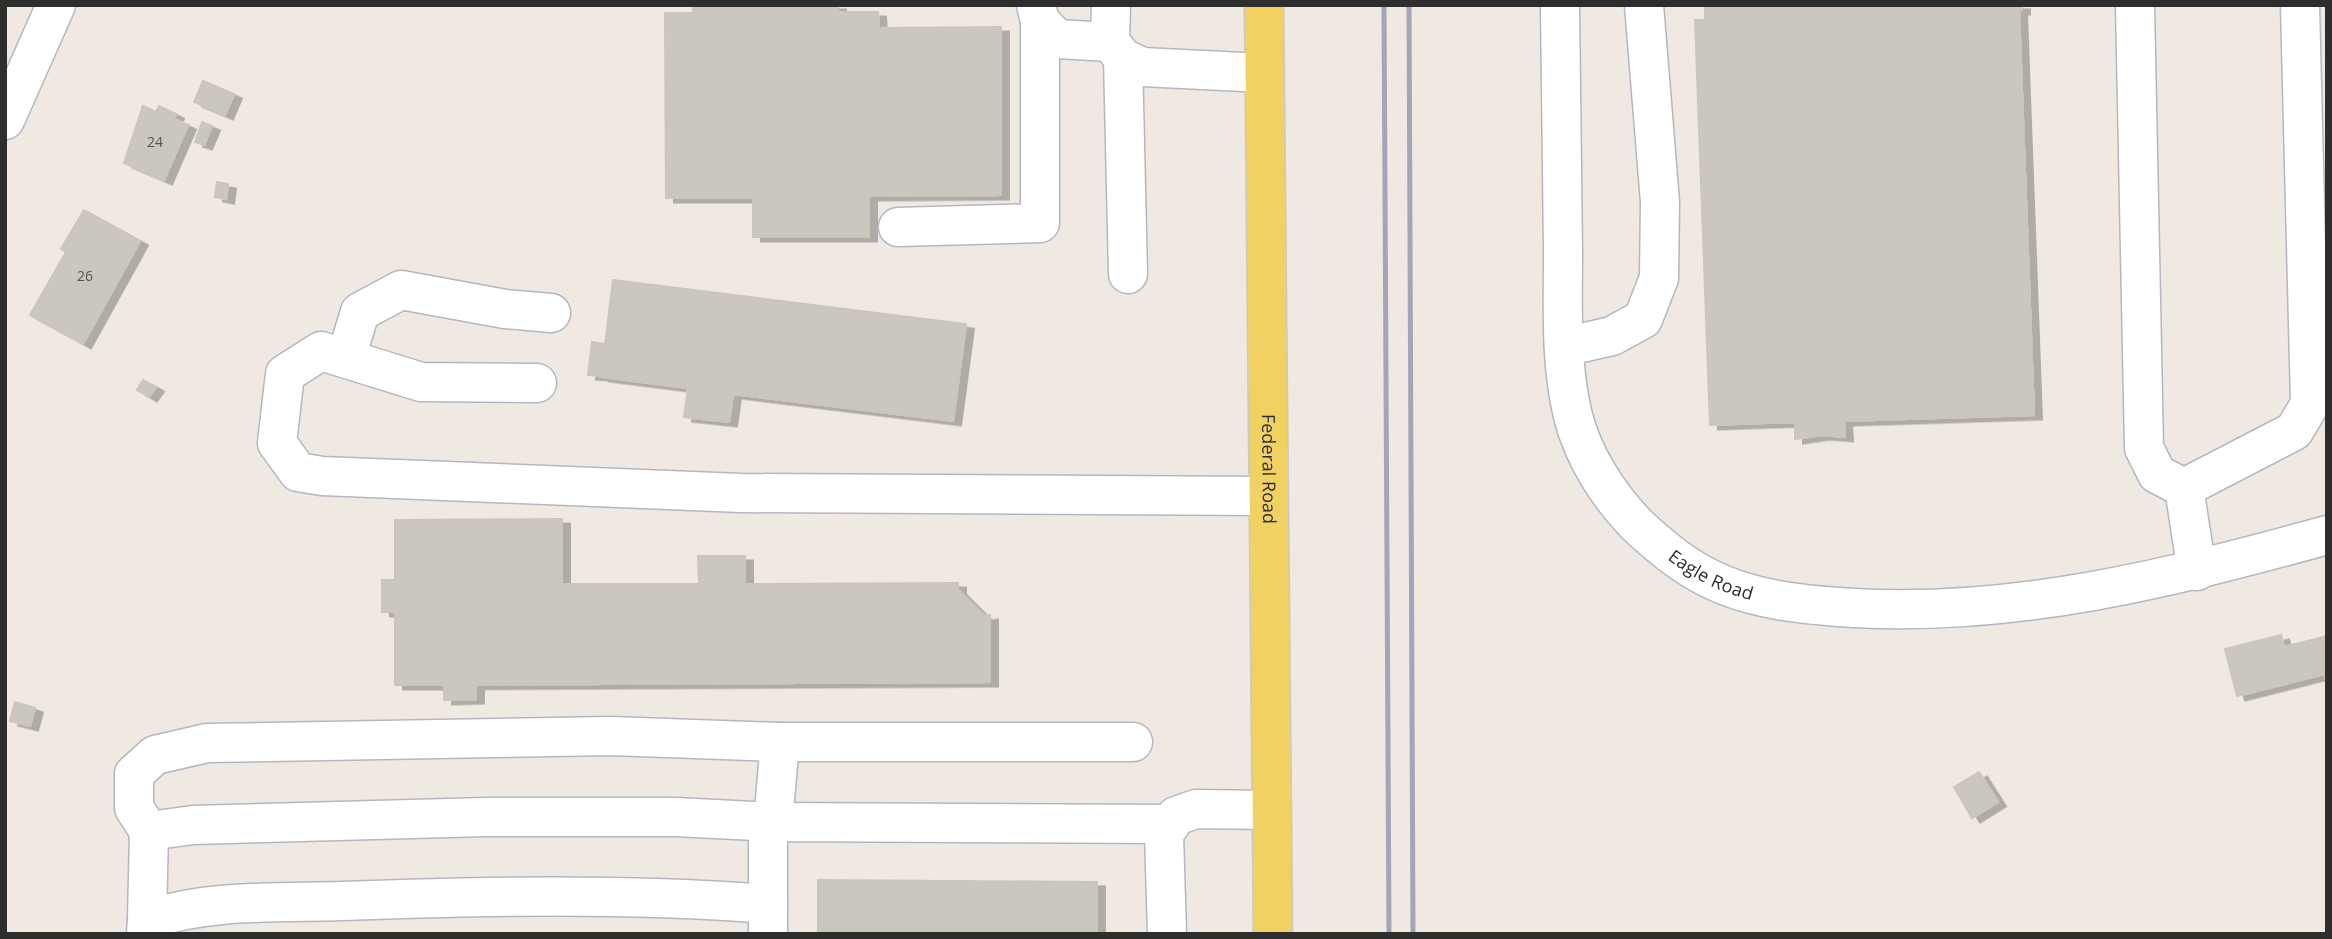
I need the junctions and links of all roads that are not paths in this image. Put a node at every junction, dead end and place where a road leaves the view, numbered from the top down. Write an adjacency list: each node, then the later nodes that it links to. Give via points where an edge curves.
1 (57, 5): 10 (street)
2 (1264, 5): 9 (main road, Federal Road)
3 (1560, 5): 14 (street, Eagle Road)
4 (1644, 5): 14 (street, via 1660,202 1659,278 1643,319 1612,336)
5 (2135, 5): 17 (street, via 2144,448 2157,474)
6 (2300, 5): 17 (street, via 2310,404 2294,431)
7 (1038, 13): 8 (street, via 1057,40); 11 (street, via 1040,223)
8 (1115, 35): 9 (street, via 1142,67); 12 (street)
9 (1264, 73): 18 (main road, Federal Road)
10 (5, 120)
11 (898, 227)
12 (1128, 274)
13 (551, 313): 15 (street, via 401,290 360,312)
14 (1564, 346): 20 (street, Eagle Road, via 1573,417 1593,466 1620,507 1657,544 1702,575 1751,594 1816,606 1951,610 2032,603)
15 (346, 358): 16 (street, via 421,382); 18 (street, via 321,351 285,374 277,443 298,472 741,493)
16 (537, 383)
17 (2184, 488): 20 (street)
18 (1268, 496): 23 (main road, Federal Road)
19 (2327, 536): 20 (street, Eagle Road)
20 (2197, 571)
21 (780, 742): 22 (street); 24 (street); 26 (street, via 598,736 207,743 155,755 134,774 134,808)
22 (1133, 742)
23 (1271, 810): 25 (street, via 1196,809 1176,816); 30 (main road, Federal Road)
24 (773, 822): 25 (street); 26 (street, via 486,817 193,825); 27 (street, via 768,840)
25 (1171, 824): 29 (street, via 1164,834)
26 (149, 831): 28 (street)
27 (768, 919): 28 (street, via 675,897 447,897 198,908)
28 (147, 927)
29 (1167, 934)
30 (1273, 934)

